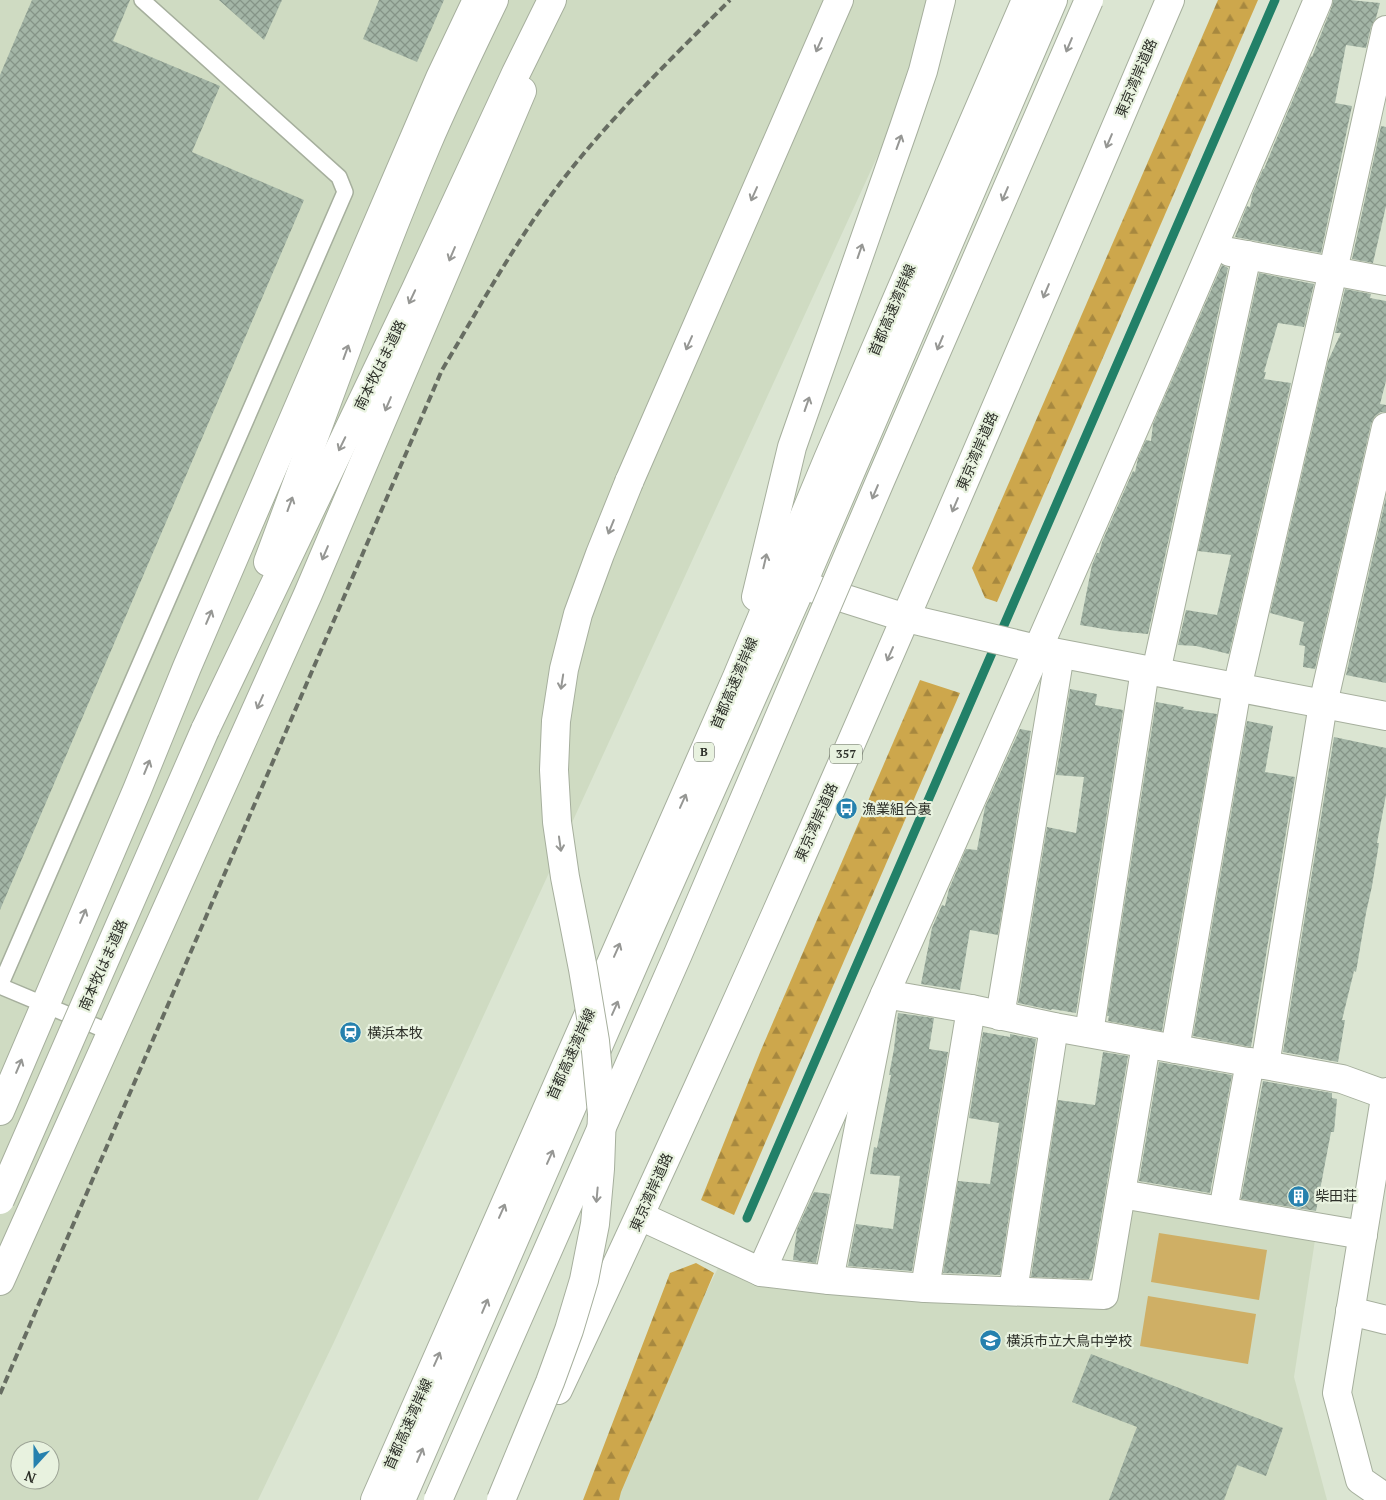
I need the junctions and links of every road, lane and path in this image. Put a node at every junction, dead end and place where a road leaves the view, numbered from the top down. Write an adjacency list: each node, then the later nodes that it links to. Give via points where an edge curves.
1 (142, 0): 28 (lane, via 339,177 345,192)
2 (477, 0): 30 (main road, one-way to 2, via 420,124)
3 (494, 0): 27 (main road, 南本牧はま道路, one-way to 3, via 388,241 427,144)
4 (552, 0): 27 (main road, 南本牧はま道路, one-way to 27)
5 (561, 0): 34 (main road, one-way to 34, via 308,594)
6 (838, 0): 57 (main road, one-way to 57, bridge, via 629,482 578,614 564,669 556,721 557,822 595,1041 602,1114 600,1168 595,1224 584,1280 550,1382)
7 (941, 0): 23 (main road, one-way to 7, via 792,447 923,71)
8 (1026, 0): 23 (main road, 首都高速湾岸線 / B)
9 (1054, 0): 19 (main road)
10 (1088, 0): 56 (main road, one-way to 56, bridge, via 682,944)
11 (1170, 0): 20 (main road, 東京湾岸道路 / 357, one-way to 20)
12 (1318, 0): 14 (main road)
13 (1386, 30): 16 (main road)
14 (1213, 248): 15 (main road); 21 (main road)
15 (1247, 255): 16 (main road); 22 (main road)
16 (1333, 271): 17 (main road); 24 (main road)
17 (1386, 281)
18 (1386, 427): 25 (main road)
19 (802, 585): 20 (main road); 55 (main road, one-way to 19)
20 (906, 618): 21 (main road); 44 (main road, 東京湾岸道路 / 357, one-way to 44)
21 (1048, 652): 22 (main road); 29 (main road); 32 (main road)
22 (1150, 671): 24 (main road); 35 (main road)
23 (737, 676): 54 (main road, 首都高速湾岸線 / B, one-way to 23, bridge)
24 (1237, 688): 25 (main road); 37 (main road)
25 (1323, 704): 26 (main road); 38 (main road)
26 (1386, 716)
27 (205, 730): 42 (main road, 南本牧はま道路, bridge)
28 (0, 986): 30 (lane)
29 (885, 994): 31 (main road); 46 (main road); 47 (main road)
30 (45, 1005): 34 (lane); 40 (main road, one-way to 30)
31 (971, 1009): 32 (main road); 49 (main road)
32 (1000, 1016): 33 (main road)
33 (1054, 1027): 35 (main road); 50 (main road)
34 (112, 1033): 48 (main road)
35 (1089, 1033): 36 (main road)
36 (1146, 1044): 37 (main road); 41 (main road)
37 (1175, 1049): 38 (main road)
38 (1257, 1064): 39 (main road, via 1342,1079); 43 (main road)
39 (1386, 1094): 45 (main road)
40 (0, 1111)
41 (1121, 1194): 43 (main road); 50 (main road, via 1104,1295)
42 (0, 1200)
43 (1223, 1211): 45 (main road)
44 (640, 1216): 46 (main road); 58 (main road, 東京湾岸道路 / 357)
45 (1363, 1235): 51 (main road)
46 (761, 1272): 47 (main road)
47 (829, 1280): 49 (main road)
48 (0, 1281)
49 (925, 1288): 50 (main road)
50 (1012, 1291)
51 (1350, 1311): 52 (main road); 53 (main road, via 1337,1393 1360,1480)
52 (1386, 1320)
53 (1386, 1498)
54 (375, 1500)
55 (400, 1500)
56 (438, 1500)
57 (501, 1500)
58 (506, 1500)

